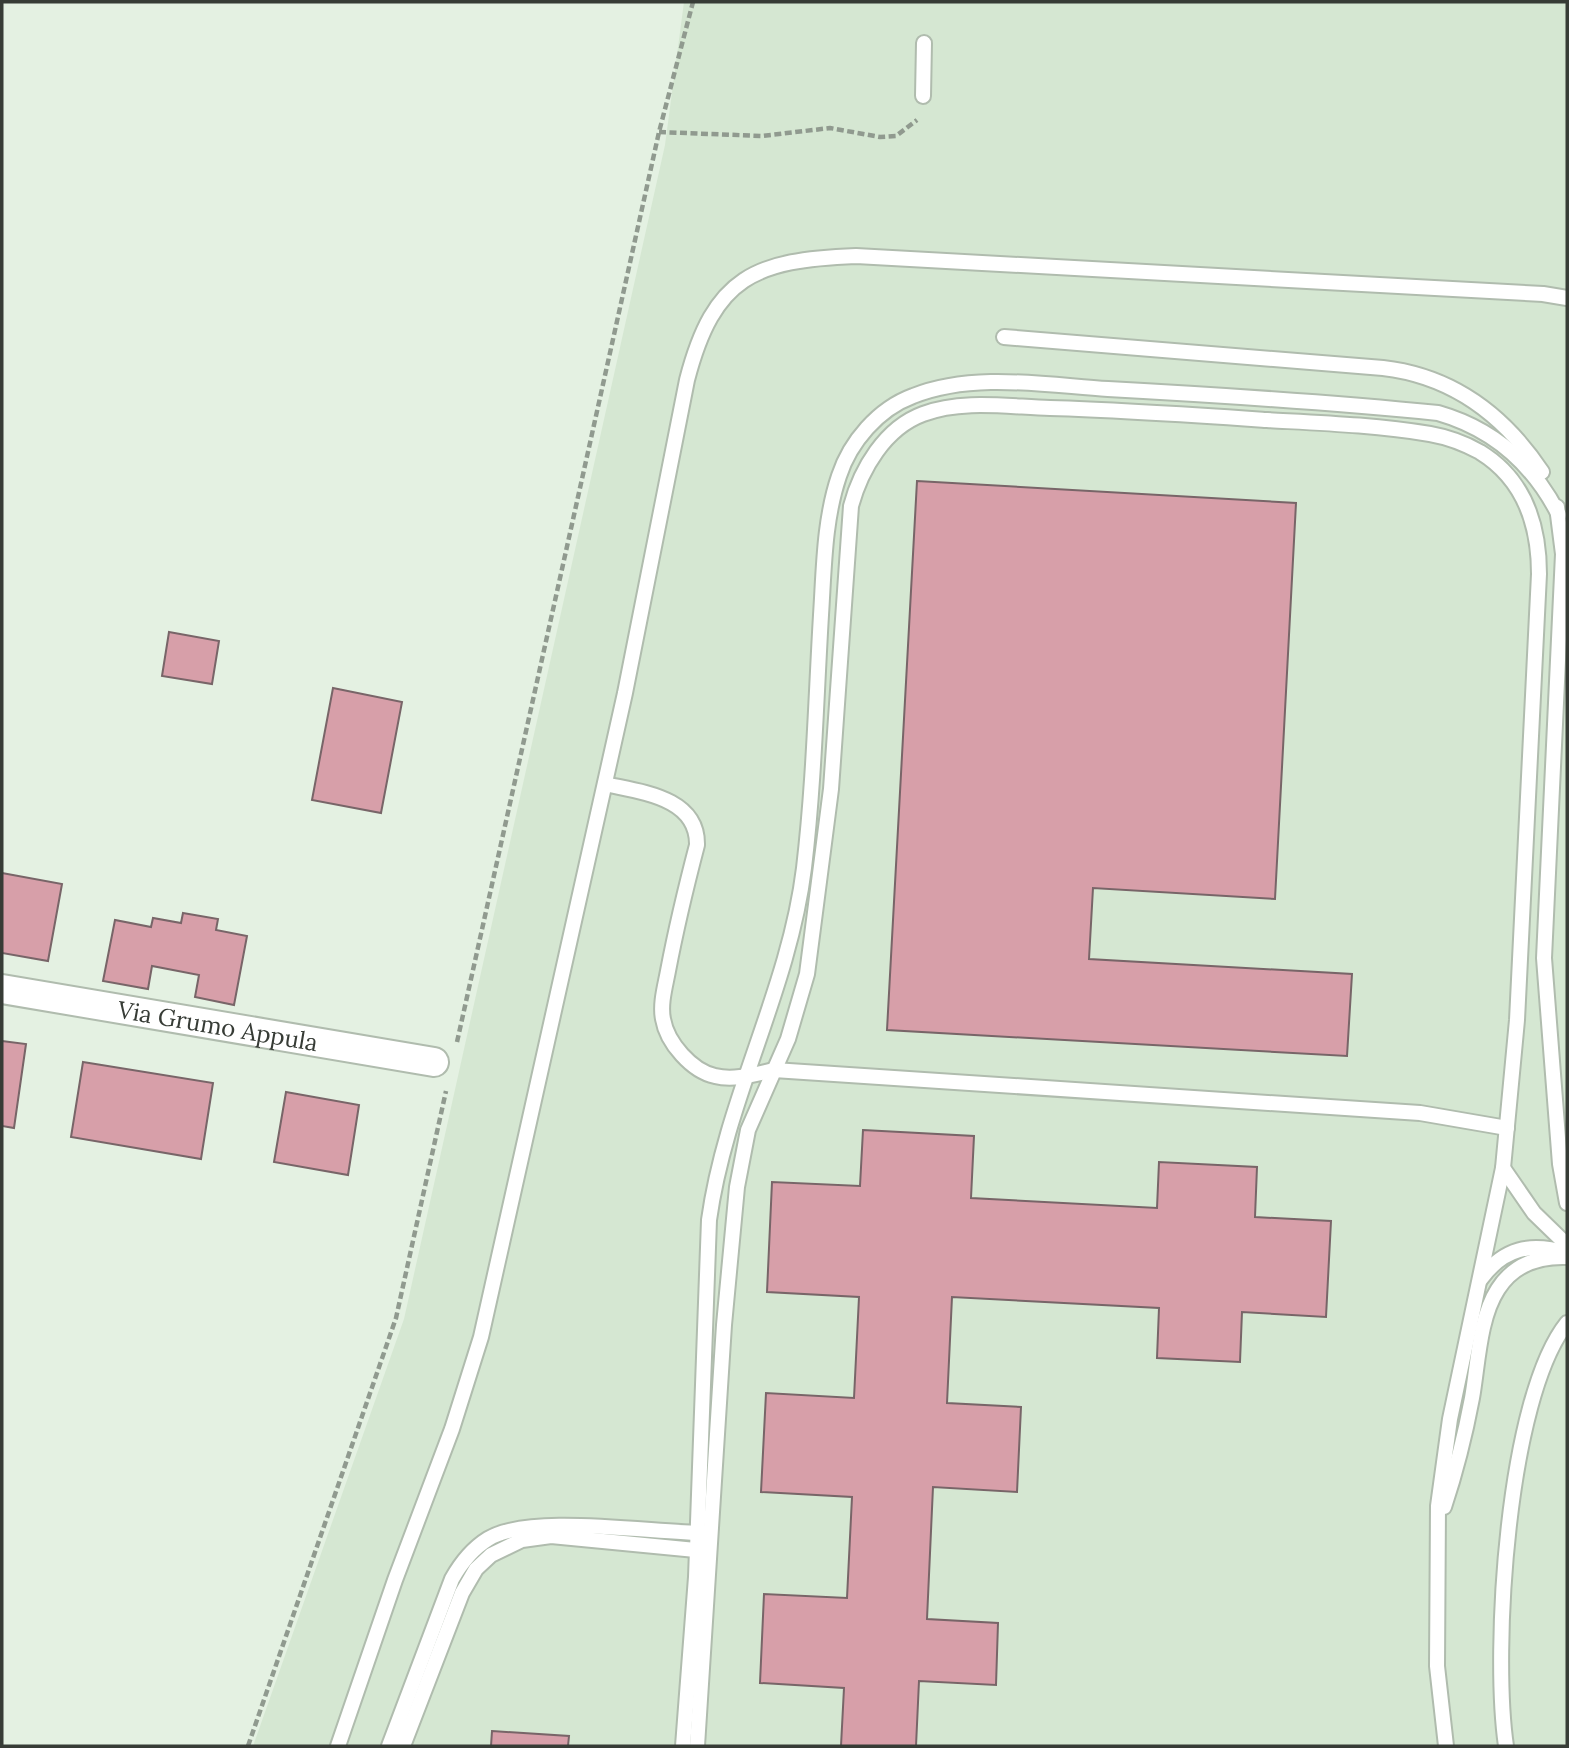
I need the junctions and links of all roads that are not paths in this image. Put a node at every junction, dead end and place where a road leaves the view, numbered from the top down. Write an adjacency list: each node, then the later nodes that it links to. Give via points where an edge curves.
1 (924, 43): 2 (lane)
2 (923, 96)
3 (1567, 298): 6 (lane, via 856,256 802,259 759,270 717,309 691,364)
4 (1004, 337): 5 (lane, via 1383,368 1434,379 1476,402 1513,434 1541,470)
5 (1559, 515): 10 (lane, via 1543,486 1511,450 1471,424 1438,413 999,383 936,388 893,405 854,445 840,472 831,507 800,898 789,951); 13 (lane, via 1563,554 1544,958)
6 (605, 784): 10 (lane, via 669,800 693,824 696,845 675,933 663,1019 675,1045 694,1065 713,1076); 21 (lane, via 481,1337)
7 (2, 989): 9 (street, Via Grumo Appula)
8 (774, 1070): 10 (lane); 11 (lane, via 1420,1113); 11 (lane, via 801,1000 812,944 831,789 849,514 865,467 881,447 923,414 969,406 1352,425 1433,435 1477,451 1511,480 1536,528 1539,574 1518,1005); 19 (lane, via 748,1130 739,1174)
9 (441, 1074)
10 (745, 1076): 19 (lane, via 720,1161 707,1236)
11 (1507, 1128): 12 (lane)
12 (1503, 1168): 14 (lane, via 1534,1213); 16 (lane)
13 (1567, 1203)
14 (1567, 1245)
15 (1567, 1255): 16 (lane, via 1544,1246 1517,1251); 18 (lane, via 1528,1262 1497,1290 1457,1466)
16 (1479, 1281): 18 (lane, via 1444,1451)
17 (1567, 1323): 27 (lane, via 1544,1364 1513,1496 1503,1639)
18 (1437, 1531): 26 (lane, via 1437,1666)
19 (704, 1533): 20 (lane); 22 (lane, via 541,1527 488,1539 466,1557 452,1579)
20 (703, 1550): 23 (lane, via 551,1536 522,1540 491,1555 462,1593); 24 (lane); 25 (lane)
21 (338, 1746)
22 (389, 1746)
23 (403, 1746)
24 (683, 1746)
25 (697, 1746)
26 (1446, 1746)
27 (1506, 1746)

